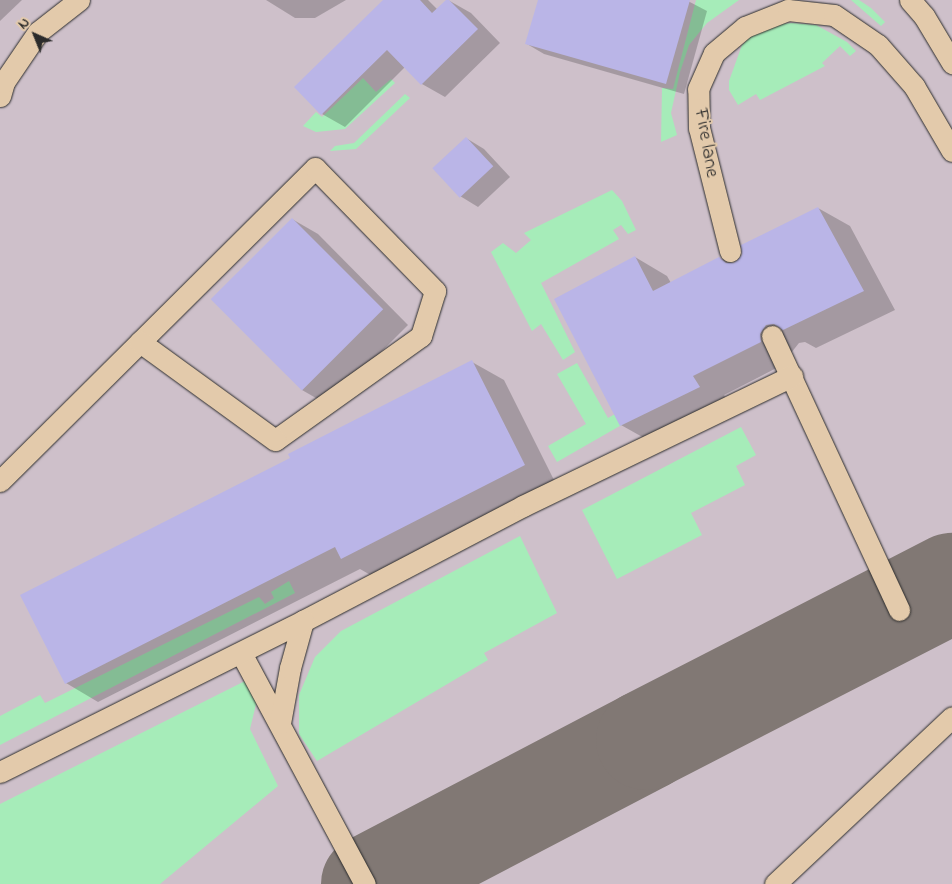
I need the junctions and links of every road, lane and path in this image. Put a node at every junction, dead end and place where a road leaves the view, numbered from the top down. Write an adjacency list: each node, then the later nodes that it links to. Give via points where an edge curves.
1 (79, 0): 4 (lane, via 38,32 4,82)
2 (910, 0): 3 (lane, via 924,16)
3 (952, 63)
4 (0, 96)
5 (952, 151): 6 (lane, Fire lane, via 914,86 878,44 834,15 788,10 744,27 714,53 698,89 699,128)
6 (730, 252)
7 (772, 336): 9 (lane)
8 (140, 342): 8 (lane, via 315,168 435,291 421,336 275,440); 10 (lane)
9 (792, 376): 11 (lane); 12 (lane, via 523,506)
10 (0, 481)
11 (899, 610)
12 (303, 621): 13 (lane); 15 (lane)
13 (241, 653): 15 (lane); 16 (lane)
14 (952, 716): 18 (lane)
15 (280, 723): 17 (lane)
16 (0, 772)
17 (366, 884)
18 (775, 884)

